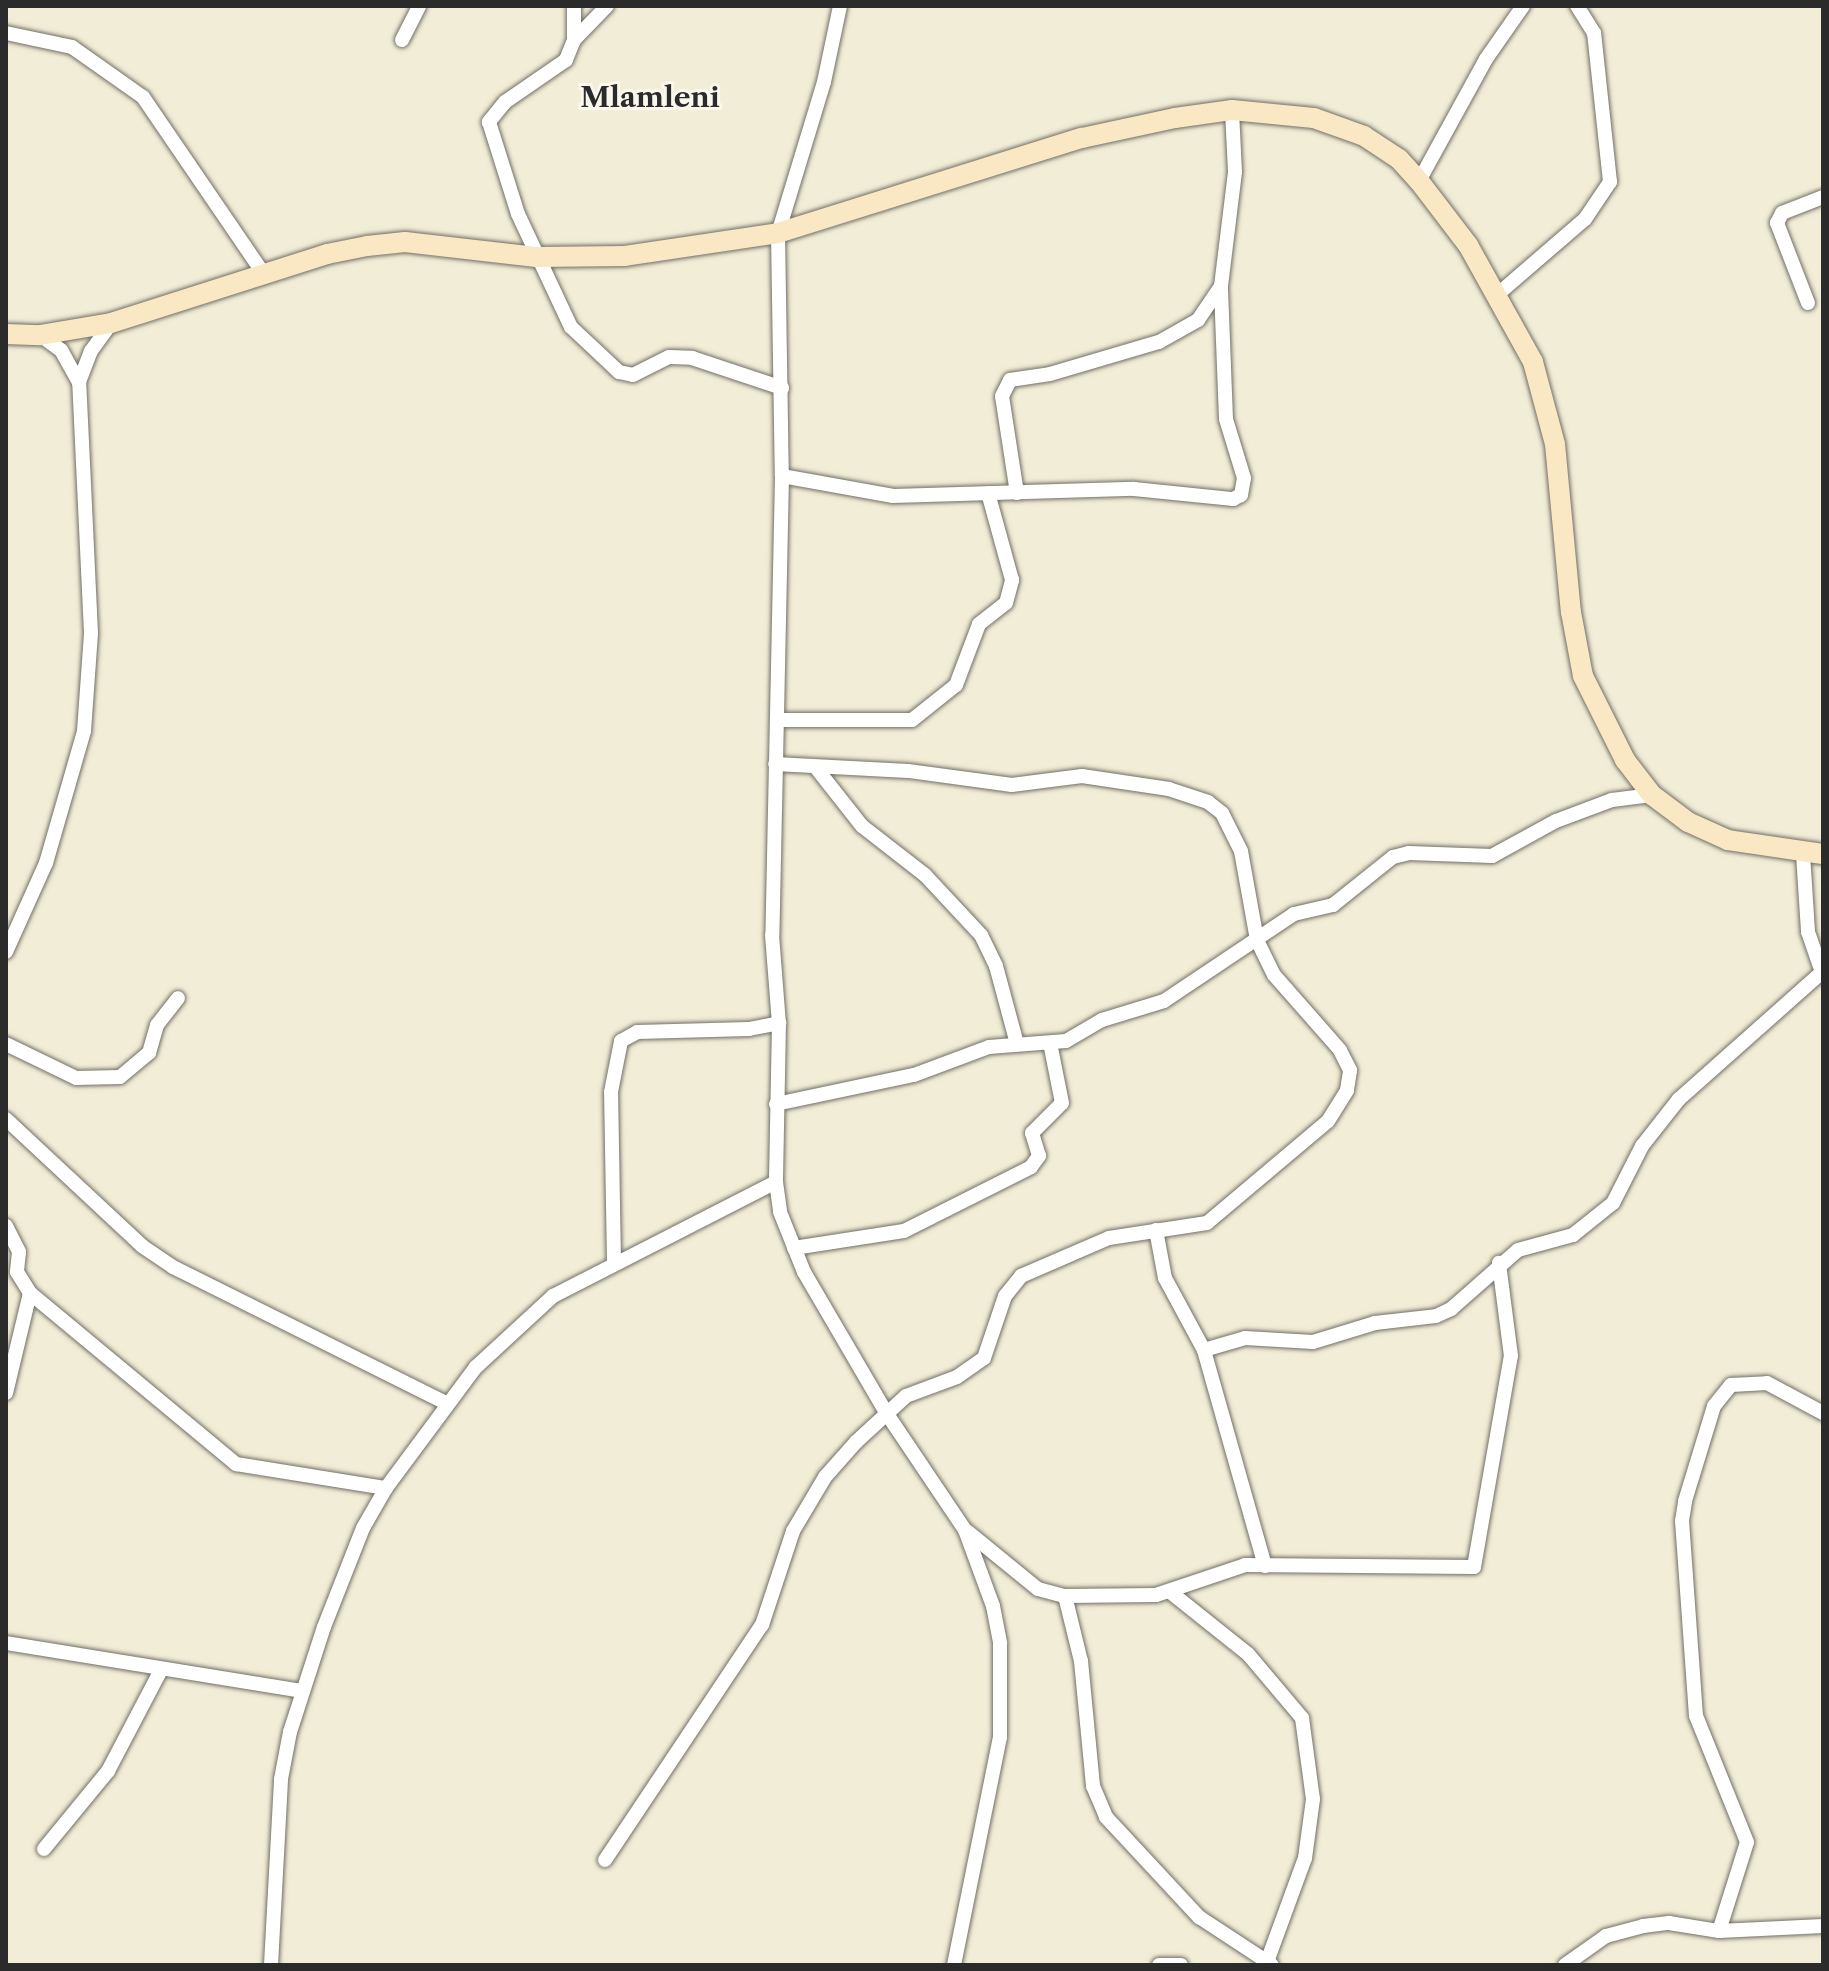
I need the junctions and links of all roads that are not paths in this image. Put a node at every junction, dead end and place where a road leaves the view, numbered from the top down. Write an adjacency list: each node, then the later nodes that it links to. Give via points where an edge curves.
1 (419, 6): 8 (street)
2 (574, 6): 9 (street)
3 (607, 6): 9 (street)
4 (840, 6): 13 (street, via 824,82)
5 (1523, 6): 11 (street, via 1486,59)
6 (1577, 6): 17 (street, via 1594,33 1610,182 1585,219)
7 (6, 33): 15 (street, via 72,47 143,97)
8 (402, 40)
9 (574, 40): 14 (street, via 566,60 505,102 489,122)
10 (1232, 110): 11 (main road, via 1314,118 1339,127 1399,159); 13 (main road, via 1082,138); 16 (street, via 1235,172)
11 (1419, 181): 17 (main road)
12 (1823, 197): 18 (street, via 1778,217)
13 (778, 233): 14 (main road, via 625,256); 23 (street)
14 (536, 257): 15 (main road, via 405,242 327,254); 23 (street, via 571,327 619,372 633,375 669,357 692,358)
15 (265, 276): 19 (main road)
16 (1221, 286): 26 (street, via 1198,320 1159,342 1050,374 1010,380 1002,396); 26 (street, via 1226,419 1242,464 1241,495 1220,499 1134,489)
17 (1498, 294): 30 (main road, via 1545,396 1583,676 1625,760)
18 (1808, 303)
19 (111, 323): 21 (main road); 22 (street, via 91,351)
20 (6, 334): 21 (main road)
21 (40, 335): 22 (street, via 61,350)
22 (79, 382): 33 (street, via 91,633 84,731 46,863)
23 (782, 388): 24 (street)
24 (782, 476): 25 (street, via 893,496); 27 (street)
25 (988, 493): 26 (street); 27 (street, via 1012,580 1006,603 979,624 956,685 912,720)
26 (1017, 493)
27 (777, 720): 28 (street)
28 (775, 764): 29 (street); 36 (street, via 772,935)
29 (817, 769): 32 (street, via 908,771 1012,785 1082,776 1169,789 1208,802 1222,813 1241,851); 39 (street, via 862,826 925,875 981,935 996,966)
30 (1652, 795): 31 (main road, via 1688,822 1728,840); 32 (street, via 1612,800 1556,821 1492,856 1393,857 1333,905 1294,914)
31 (1813, 854): 34 (street, via 1808,932)
32 (1257, 940): 37 (street, via 1164,1001); 44 (street, via 1283,989 1340,1050 1350,1070 1347,1090 1328,1121 1217,1215 1196,1227)
33 (6, 952)
34 (1822, 974): 47 (street, via 1679,1099 1642,1146 1601,1216 1573,1235 1518,1250)
35 (178, 998): 38 (street, via 157,1025 149,1053 120,1077 76,1078)
36 (779, 1023): 40 (street); 46 (street, via 749,1029 637,1032 621,1041 611,1092)
37 (1050, 1043): 39 (street); 45 (street, via 1062,1103 1032,1133 1039,1156 1031,1167 904,1231)
38 (6, 1044)
39 (1017, 1044): 40 (street, via 959,1055 871,1087)
40 (776, 1104): 42 (street)
41 (6, 1119): 51 (street, via 142,1246 173,1267)
42 (776, 1182): 45 (street); 46 (street)
43 (6, 1226): 48 (street, via 19,1252 17,1272)
44 (1156, 1230): 49 (street, via 1165,1278); 53 (street, via 1109,1238 1021,1276 1005,1296 984,1358 957,1377 906,1396)
45 (794, 1248): 53 (street)
46 (614, 1261): 51 (street, via 553,1296 517,1325)
47 (1499, 1263): 49 (street, via 1451,1309 1436,1316 1375,1323 1313,1342 1245,1338); 56 (street, via 1511,1356 1474,1567)
48 (30, 1293): 50 (street); 54 (street, via 128,1380 242,1468)
49 (1204, 1350): 56 (street)
50 (6, 1393)
51 (446, 1403): 54 (street)
52 (1823, 1413): 65 (street, via 1767,1383 1731,1385 1714,1406 1685,1501 1682,1521 1696,1716 1747,1842)
53 (887, 1414): 55 (street); 63 (street, via 856,1442 808,1503 776,1573 762,1625)
54 (386, 1488): 61 (street, via 363,1528)
55 (965, 1530): 58 (street, via 1038,1589); 68 (street, via 980,1561 1000,1643 1000,1737)
56 (1265, 1566): 57 (street, via 1245,1565)
57 (1169, 1591): 58 (street); 66 (street, via 1248,1654 1302,1718 1313,1799 1305,1858)
58 (1065, 1596): 66 (street, via 1081,1661 1093,1786 1106,1817 1199,1917)
59 (6, 1643): 60 (street)
60 (161, 1670): 61 (street); 62 (street, via 108,1771)
61 (302, 1691): 67 (street, via 281,1779)
62 (44, 1849)
63 (605, 1860)
64 (1823, 1926): 65 (street)
65 (1719, 1931): 71 (street, via 1669,1923 1625,1929)
66 (1269, 1963)
67 (271, 1965)
68 (954, 1965)
69 (1159, 1965): 70 (street)
70 (1181, 1965)
71 (1565, 1965)

